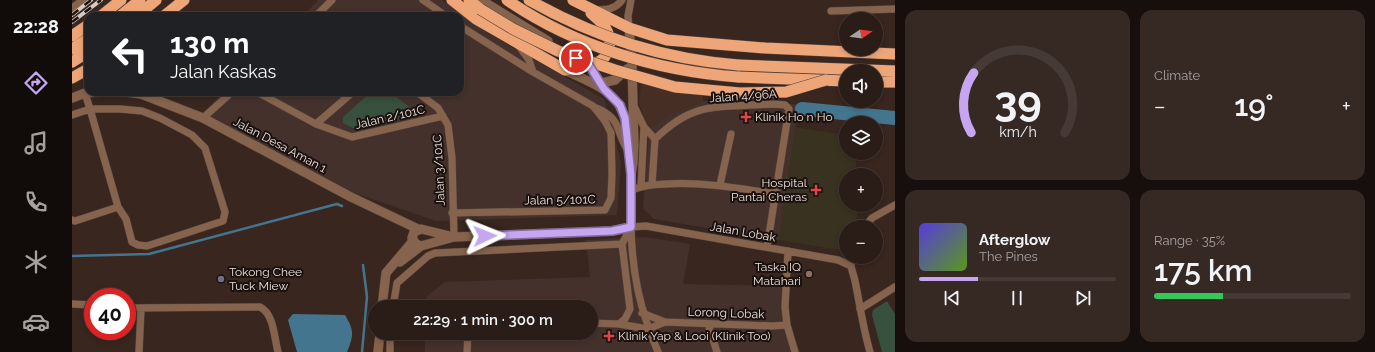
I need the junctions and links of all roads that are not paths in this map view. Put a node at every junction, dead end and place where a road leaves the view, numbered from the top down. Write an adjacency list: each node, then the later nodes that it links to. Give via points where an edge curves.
1 (83, 0): 16 (street)
2 (122, 0): 19 (highway)
3 (140, 0): 20 (highway)
4 (156, 0): 21 (highway)
5 (332, 0): 23 (street)
6 (423, 0): 24 (street)
7 (452, 0): 30 (highway, via 476,19)
8 (469, 0): 14 (highway)
9 (507, 0): 42 (highway, bridge, via 541,20 598,46 672,68 704,74)
10 (529, 0): 39 (highway, bridge, via 598,34 674,57 706,63)
11 (631, 0): 27 (street)
12 (183, 1): 22 (highway)
13 (621, 1): 15 (street, via 611,9)
14 (481, 4): 36 (street); 42 (highway, bridge, via 513,29 558,51 675,87 740,93 786,92)
15 (582, 5): 27 (highway); 36 (highway, via 606,29 610,40 606,56 598,63)
16 (72, 8)
17 (895, 9): 18 (street)
18 (832, 11)
19 (107, 12)
20 (125, 12)
21 (142, 12)
22 (169, 12)
23 (320, 12)
24 (440, 12)
25 (84, 28): 28 (highway)
26 (464, 28): 40 (street, Jalan 5/101C)
27 (629, 28): 33 (highway, via 682,42); 35 (street)
28 (72, 36)
29 (84, 42): 31 (highway)
30 (517, 44): 37 (highway); 40 (street)
31 (72, 50)
32 (84, 54): 34 (highway)
33 (895, 54)
34 (72, 62)
35 (632, 64): 46 (street, via 615,80); 55 (street)
36 (589, 65): 37 (highway); 46 (street)
37 (565, 70): 46 (street)
38 (84, 71): 41 (highway)
39 (895, 71)
40 (534, 72): 56 (street, Jalan 5/101C)
41 (72, 78)
42 (826, 80): 43 (highway)
43 (839, 81)
44 (883, 82): 45 (highway)
45 (895, 82)
46 (599, 86): 65 (street, via 617,101 623,111)
47 (84, 94): 54 (street)
48 (86, 96): 57 (street)
49 (146, 96): 60 (street, Jalan Desa Aman 1)
50 (228, 96): 60 (street)
51 (265, 96): 61 (street, Jalan 2/101C)
52 (348, 96): 61 (street)
53 (422, 96): 59 (street, Jalan 3/101C, via 438,108)
54 (72, 98)
55 (633, 104): 62 (street); 66 (street)
56 (593, 106): 65 (street, Jalan 5/101C, via 615,119); 74 (street, Jalan 5/101C, via 605,120 611,133 611,198 605,210)
57 (90, 109): 58 (street); 73 (street); 73 (street, via 142,111 196,138 205,148 225,217 223,222 146,246 132,242 126,219)
58 (72, 115)
59 (443, 116): 61 (street, Jalan 2/101C, via 352,137); 74 (street, Jalan 3/101C, via 448,125 452,158)
60 (203, 118): 78 (street, Jalan Desa Aman 1, via 350,197)
61 (316, 124)
62 (644, 127): 64 (street); 69 (street)
63 (731, 134): 68 (street)
64 (655, 139): 67 (street); 71 (street, Jalan 4/96A, via 682,116 698,110 733,105 785,105 790,110)
65 (629, 152): 66 (street)
66 (631, 175): 70 (street)
67 (652, 185): 68 (street, via 684,182); 69 (street)
68 (720, 185): 71 (street)
69 (641, 186): 70 (street)
70 (630, 191): 77 (street)
71 (776, 194): 82 (street)
72 (895, 205): 76 (street)
73 (118, 207): 75 (street)
74 (452, 214): 79 (street, Jalan 3/101C)
75 (72, 220)
76 (870, 220)
77 (631, 227): 79 (street, via 612,231); 81 (street); 82 (street, Jalan Lobak, via 646,226); 93 (street, via 635,282)
78 (422, 230): 79 (street, Jalan Desa Aman 1); 80 (street, via 414,232); 80 (street, via 429,238)
79 (454, 237): 80 (street)
80 (419, 244): 86 (street, via 404,260 390,267 384,279)
81 (622, 244): 87 (street, via 435,252 397,283); 96 (street, via 630,303 628,315)
82 (767, 247): 83 (street, Jalan Lobak)
83 (788, 251): 84 (street, Jalan Lobak, via 838,260); 98 (street, via 785,307)
84 (849, 265): 92 (street, via 855,280)
85 (895, 287): 92 (street)
86 (382, 300)
87 (394, 300)
88 (72, 304): 89 (street)
89 (84, 305)
90 (136, 309): 91 (street)
91 (141, 309): 103 (street); 104 (street, via 260,307 267,310)
92 (860, 309): 111 (street)
93 (642, 313): 94 (street, Lorong Lobak); 99 (street)
94 (665, 322): 97 (street, Lorong Lobak); 99 (street, Lorong Lobak)
95 (598, 323): 96 (street)
96 (619, 324): 99 (street)
97 (708, 324): 98 (street, Lorong Lobak); 109 (street)
98 (787, 325): 110 (street)
99 (648, 329): 108 (street)
100 (379, 340): 105 (street)
101 (390, 340): 106 (street)
102 (468, 340): 107 (street)
103 (138, 352)
104 (278, 352)
105 (378, 352)
106 (390, 352)
107 (467, 352)
108 (658, 352)
109 (717, 352)
110 (795, 352)
111 (870, 352)

